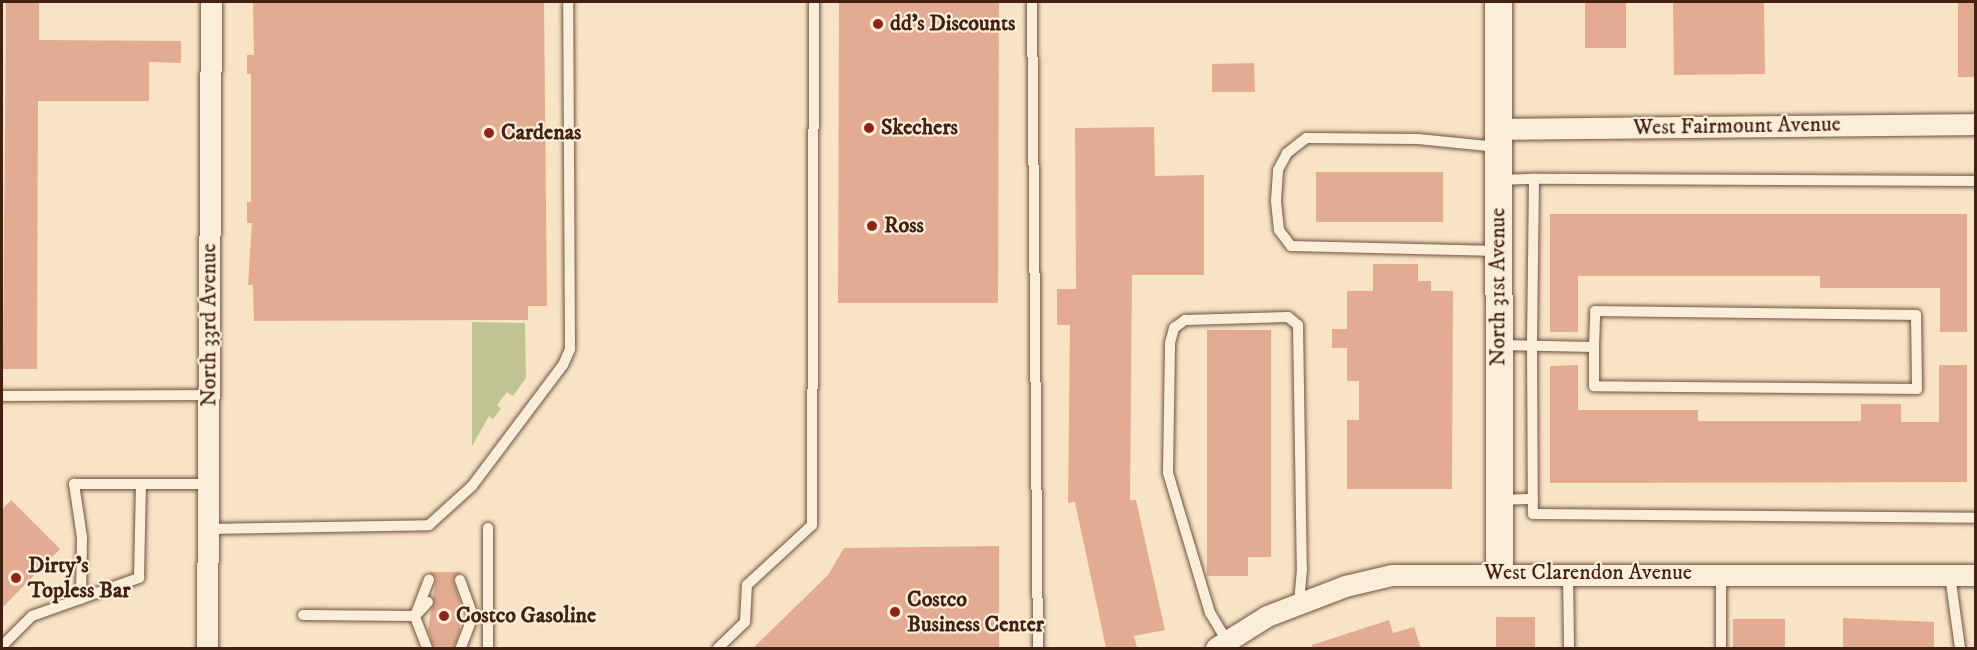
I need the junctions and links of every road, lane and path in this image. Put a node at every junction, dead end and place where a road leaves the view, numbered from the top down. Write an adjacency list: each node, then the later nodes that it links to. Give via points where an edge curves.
1 (211, 2): 15 (street, North 33rd Avenue)
2 (568, 2): 23 (lane, via 570,349 563,365 472,486 429,525)
3 (814, 2): 47 (lane, via 812,525 747,585 745,621)
4 (1032, 2): 48 (lane)
5 (1498, 2): 7 (street, North 31st Avenue)
6 (1976, 124): 7 (street, West Fairmount Avenue)
7 (1498, 138): 9 (street, North 31st Avenue); 11 (lane, via 1306,138 1287,153 1278,170 1275,200 1279,230 1291,246)
8 (1534, 179): 9 (lane); 10 (lane); 13 (lane)
9 (1498, 180): 11 (street, North 31st Avenue)
10 (1976, 181)
11 (1498, 251): 12 (street, North 31st Avenue)
12 (1498, 345): 13 (lane); 20 (street, North 31st Avenue)
13 (1532, 346): 14 (lane); 19 (lane)
14 (1594, 347): 14 (lane, via 1595,311 1916,315 1917,389 1594,386)
15 (209, 395): 16 (lane); 18 (street, North 33rd Avenue)
16 (2, 396)
17 (141, 484): 18 (lane); 31 (lane, via 140,578); 31 (lane, via 74,484 82,537)
18 (208, 484): 23 (street, North 33rd Avenue)
19 (1533, 499): 20 (lane); 21 (lane, via 1533,514)
20 (1499, 500): 24 (street, North 31st Avenue)
21 (1976, 518)
22 (488, 528): 38 (lane)
23 (208, 529): 43 (street, North 33rd Avenue)
24 (1499, 572): 25 (street, West Clarendon Avenue); 34 (street, West Clarendon Avenue, via 1392,574 1345,586)
25 (1568, 573): 26 (street, West Clarendon Avenue); 49 (lane)
26 (1721, 573): 27 (street, West Clarendon Avenue); 50 (lane)
27 (1950, 574): 28 (street, West Clarendon Avenue); 51 (lane)
28 (1976, 575)
29 (429, 579): 36 (lane)
30 (460, 579): 37 (lane)
31 (81, 599): 42 (lane, via 32,616)
32 (428, 602): 36 (lane)
33 (460, 602): 37 (lane)
34 (1299, 604): 41 (street, West Clarendon Avenue, via 1267,616); 41 (lane, via 1302,557 1298,325 1288,317 1185,320 1174,328 1170,343 1168,473)
35 (303, 615): 36 (lane)
36 (415, 616): 39 (lane); 44 (lane)
37 (473, 616): 38 (lane); 40 (lane); 45 (lane)
38 (489, 616): 46 (lane)
39 (428, 632)
40 (460, 632)
41 (1222, 645)
42 (2, 646)
43 (207, 648)
44 (427, 648)
45 (461, 648)
46 (488, 648)
47 (718, 648)
48 (1038, 648)
49 (1569, 648)
50 (1721, 648)
51 (1960, 648)

